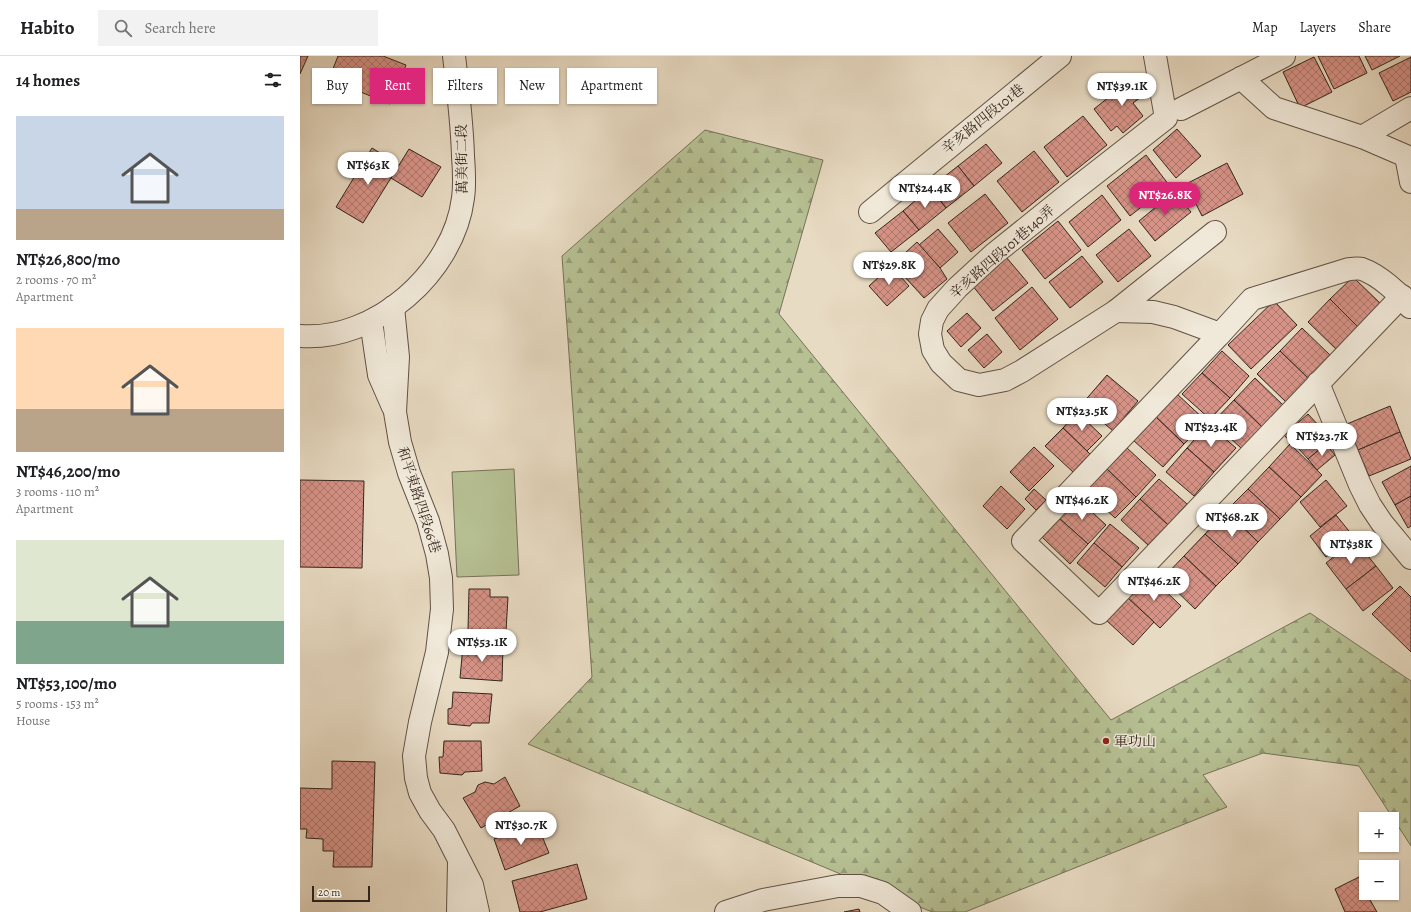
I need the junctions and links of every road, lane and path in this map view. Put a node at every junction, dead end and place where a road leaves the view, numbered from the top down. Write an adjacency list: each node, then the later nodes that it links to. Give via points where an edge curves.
1 (454, 56): 13 (street, 萬美街二段, via 464,175 458,223 449,245 435,266)
2 (1060, 56): 10 (street, 辛亥路四段101巷)
3 (1155, 56): 14 (street, 辛亥路四段101巷140弄, via 1166,118 1006,245 957,288 938,309 932,321 930,334 933,350 948,371 959,380 968,383 989,384 1005,380 1022,371)
4 (1284, 56): 5 (street)
5 (1241, 78): 7 (street); 8 (street, via 1274,108)
6 (1411, 108): 8 (street)
7 (1181, 109)
8 (1362, 137): 9 (street, via 1406,156)
9 (1411, 182)
10 (870, 212)
11 (1215, 232): 14 (street, 辛亥路四段101巷140弄)
12 (1406, 302): 16 (street, via 1374,275 1361,269 1349,268 1252,300); 18 (street)
13 (393, 307): 15 (street, 萬美街二段); 19 (street, 和平東路四段66巷, via 398,357)
14 (1116, 311): 16 (street, via 1152,312 1174,317)
15 (371, 321): 17 (street, 萬美街二段, via 337,334); 19 (street, 和平東路四段66巷, via 379,375)
16 (1220, 334): 18 (street, via 1023,541 1099,613)
17 (300, 336)
18 (1318, 383): 20 (street, via 1370,505 1382,524)
19 (395, 412): 21 (street, 和平東路四段66巷, via 400,442 428,521 441,578 442,609 437,652 414,756 416,778 420,793 444,830)
20 (1411, 558)
21 (459, 861): 22 (street, 和平東路四段66巷); 23 (street, 和平東路四段66巷, via 472,885)
22 (458, 912)
23 (478, 912)
24 (726, 912): 25 (street, via 763,900 838,886 861,886 883,893)
25 (910, 912)

